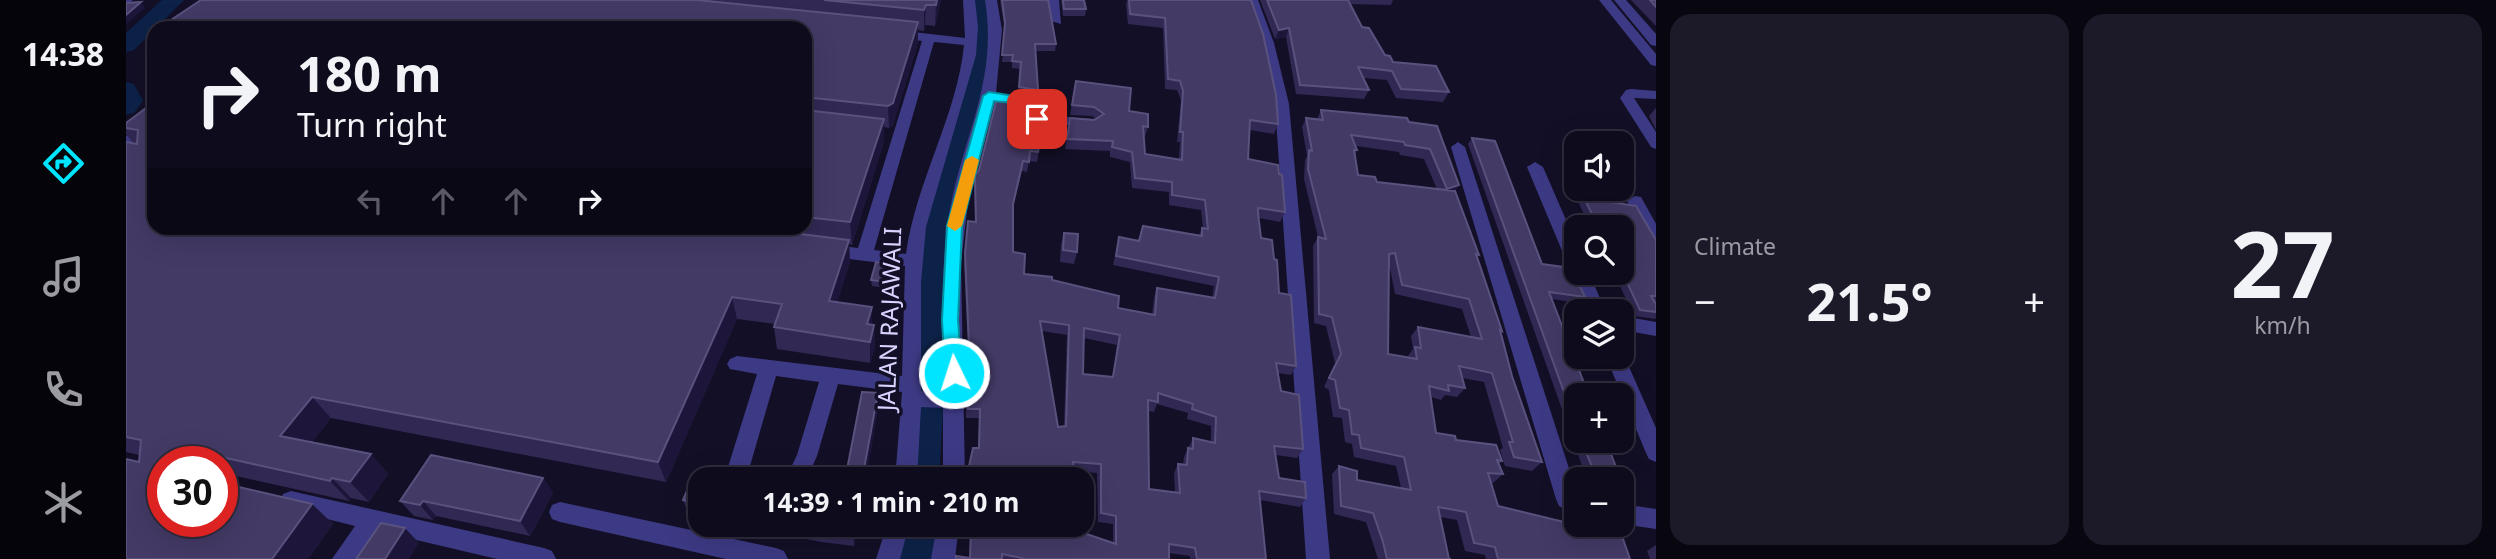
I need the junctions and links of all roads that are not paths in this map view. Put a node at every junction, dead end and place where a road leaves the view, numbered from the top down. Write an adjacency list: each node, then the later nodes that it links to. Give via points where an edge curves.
1 (969, 0): 10 (street, JALAN RAJAWALI)
2 (991, 0): 14 (street, via 996,30)
3 (1053, 0): 7 (street)
4 (1252, 0): 53 (street, via 1282,104)
5 (1605, 0): 12 (street)
6 (1620, 0): 11 (street)
7 (1057, 21)
8 (888, 33): 9 (street)
9 (929, 37): 10 (street); 25 (street, via 895,135)
10 (969, 42): 26 (street, JALAN RAJAWALI, via 954,115 925,197)
11 (1656, 42)
12 (1656, 62)
13 (1656, 95): 17 (street, via 1631,93 1627,98)
14 (989, 96): 15 (street, via 1016,100 1043,121); 34 (street, via 955,226)
15 (1093, 123)
16 (147, 129): 19 (street)
17 (1655, 142)
18 (1458, 147): 40 (street)
19 (128, 152)
20 (1535, 167): 22 (street)
21 (1635, 201): 23 (street)
22 (1564, 235)
23 (1656, 238)
24 (810, 248): 25 (street)
25 (864, 255): 26 (street)
26 (914, 261): 33 (street, JALAN RAJAWALI)
27 (1634, 325): 28 (street)
28 (1656, 329)
29 (737, 365): 30 (street)
30 (768, 369): 32 (street); 36 (street)
31 (1621, 369): 35 (street)
32 (830, 376): 33 (street); 37 (street)
33 (917, 395): 34 (street); 38 (street, JALAN RAJAWALI)
34 (952, 400): 39 (street)
35 (1656, 453)
36 (739, 467)
37 (802, 467)
38 (908, 467)
39 (954, 467)
40 (1564, 489)
41 (272, 497): 45 (street)
42 (560, 512): 50 (street)
43 (1634, 516): 44 (street)
44 (1656, 519)
45 (373, 520): 48 (street); 49 (street)
46 (894, 537): 51 (street)
47 (946, 537): 52 (street)
48 (344, 559)
49 (544, 559)
50 (776, 559)
51 (888, 559)
52 (943, 559)
53 (1318, 559)

